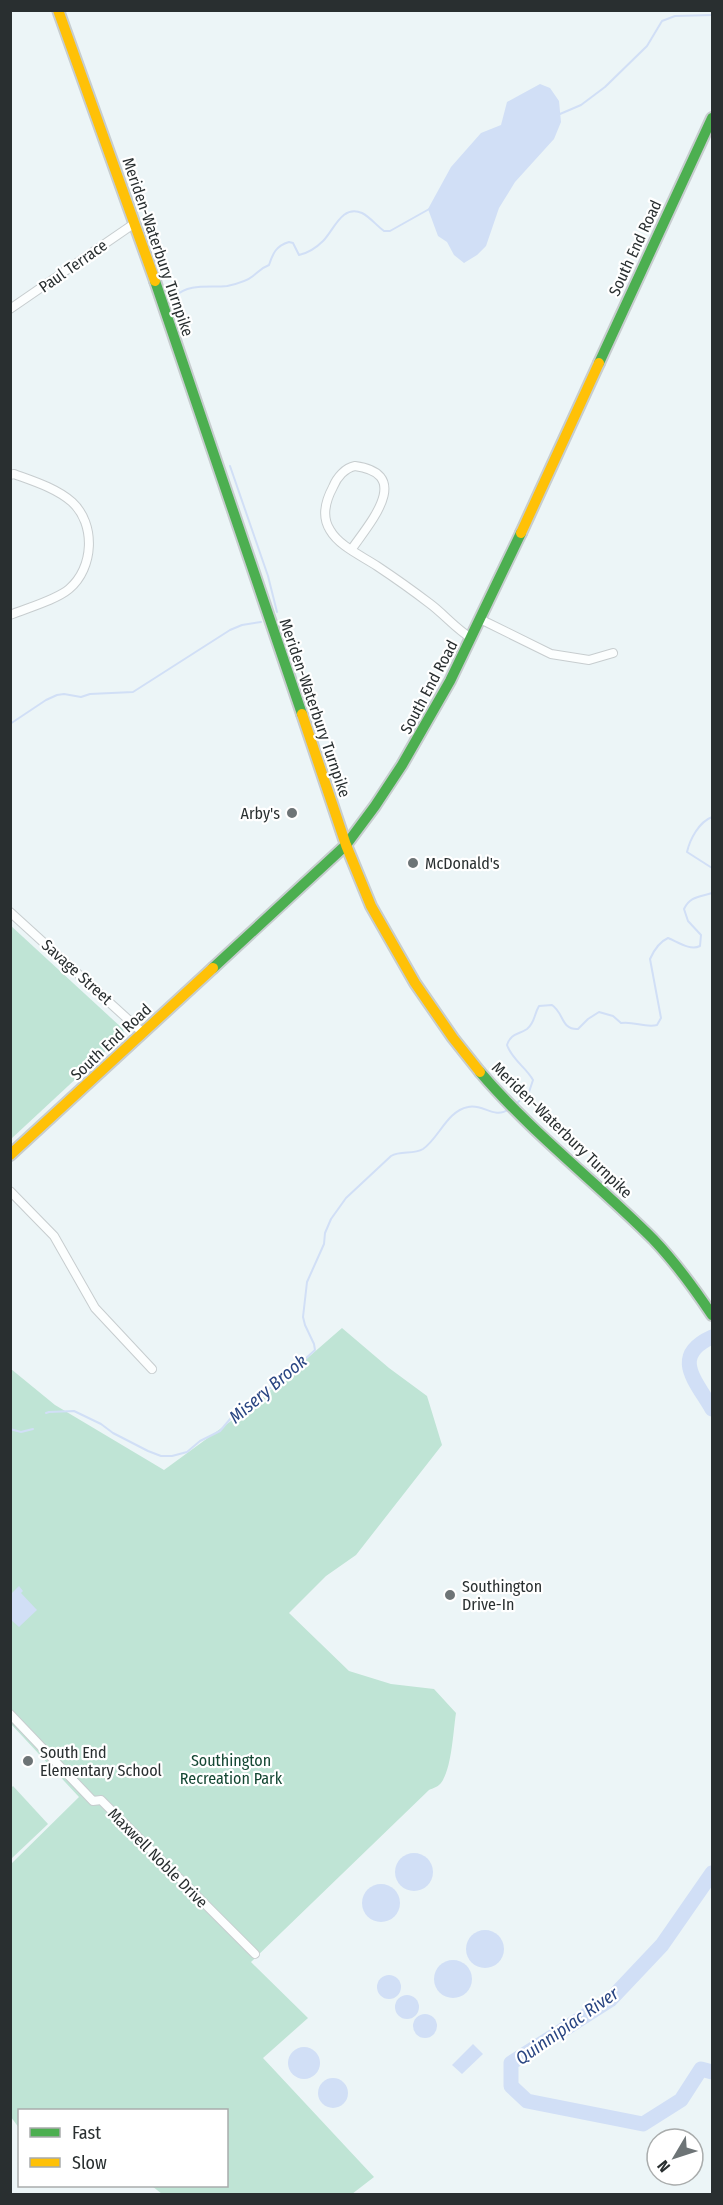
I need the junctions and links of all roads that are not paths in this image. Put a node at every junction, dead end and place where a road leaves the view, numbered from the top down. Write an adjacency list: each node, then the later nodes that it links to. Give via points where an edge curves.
1 (58, 10): 3 (main road, Meriden-Waterbury Turnpike)
2 (712, 118): 8 (main road, South End Road)
3 (135, 223): 4 (street, Paul Terrace); 11 (main road, Meriden-Waterbury Turnpike)
4 (10, 309)
5 (10, 475): 7 (street, via 37,483 72,503 88,531 89,548 86,563 69,590)
6 (351, 550): 6 (street, via 330,531 325,510 335,482 355,466 372,470 385,491 375,515); 9 (street, via 404,584)
7 (10, 615)
8 (480, 619): 9 (main road, South End Road); 10 (street, via 551,654 589,660)
9 (471, 638): 11 (main road, South End Road, via 427,726)
10 (613, 653)
11 (346, 845): 13 (main road, South End Road); 16 (main road, Meriden-Waterbury Turnpike, via 371,906 453,1038 507,1102 653,1239 684,1274)
12 (10, 912): 13 (street, Savage Street)
13 (143, 1033): 14 (main road, South End Road)
14 (10, 1155)
15 (10, 1191): 17 (street, via 54,1236 95,1308)
16 (712, 1316)
17 (152, 1369)
18 (10, 1714): 19 (street, Maxwell Noble Drive, via 93,1801 101,1800)
19 (255, 1954)

